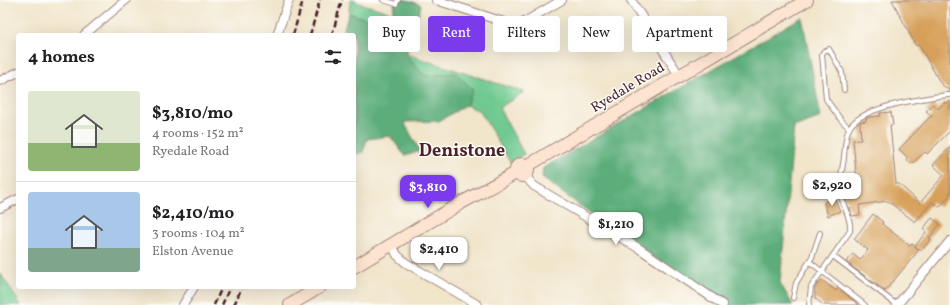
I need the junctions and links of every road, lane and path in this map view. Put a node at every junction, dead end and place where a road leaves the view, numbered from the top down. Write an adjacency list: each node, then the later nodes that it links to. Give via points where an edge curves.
1 (126, 0): 9 (street)
2 (289, 0): 10 (street)
3 (383, 0): 4 (lane, via 396,4)
4 (398, 0)
5 (436, 0): 6 (street, via 514,25 526,22)
6 (562, 0)
7 (631, 0): 12 (street)
8 (807, 0): 12 (street, Ryedale Road)
9 (86, 33)
10 (278, 33)
11 (16, 73): 13 (street)
12 (679, 76): 17 (street, Ryedale Road)
13 (0, 81)
14 (844, 90): 16 (lane, via 842,72 829,49 824,51 822,54 826,99)
15 (950, 95): 16 (lane, via 897,104 866,114)
16 (849, 128): 23 (lane, via 840,190 842,203 851,224 850,231)
17 (522, 172): 22 (street, Ryedale Road); 33 (street, via 534,186 640,249)
18 (16, 200): 19 (street)
19 (0, 208)
20 (820, 232): 24 (lane)
21 (950, 241): 36 (street)
22 (392, 245): 25 (street, Ryedale Road); 32 (street, via 397,255 406,263)
23 (833, 256): 26 (lane); 36 (lane)
24 (810, 262): 26 (lane); 29 (lane, via 796,282)
25 (356, 266)
26 (822, 271): 34 (lane, via 811,287); 35 (lane)
27 (193, 289): 30 (street)
28 (317, 289): 31 (street)
29 (793, 298)
30 (183, 305)
31 (290, 305)
32 (478, 305)
33 (723, 305)
34 (809, 305)
35 (865, 305)
36 (897, 305)

